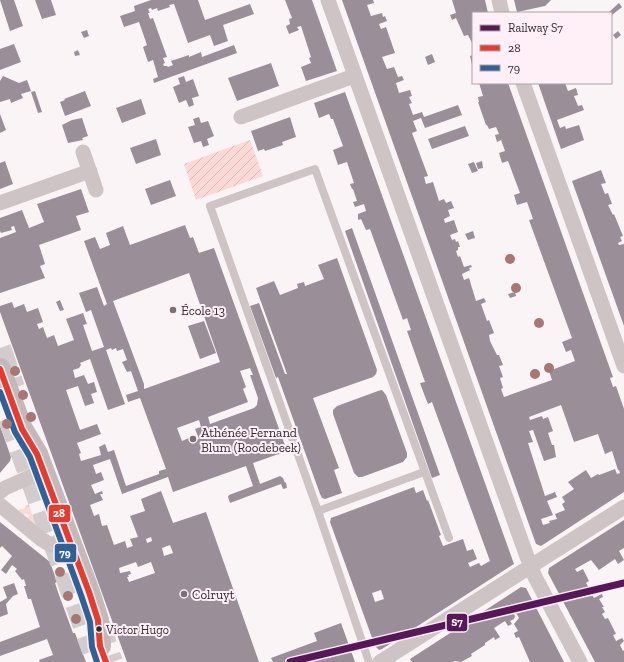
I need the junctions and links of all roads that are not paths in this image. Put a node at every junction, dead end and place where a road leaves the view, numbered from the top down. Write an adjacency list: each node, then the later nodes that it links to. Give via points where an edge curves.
1 (328, 0): 4 (street)
2 (499, 0): 3 (street)
3 (502, 12)
4 (354, 76): 6 (street); 21 (street)
5 (523, 84): 11 (street)
6 (241, 117)
7 (83, 152): 8 (street)
8 (90, 171): 9 (street); 10 (street)
9 (96, 190)
10 (0, 203)
11 (624, 366)
12 (0, 369): 14 (main road, via 22,429 37,454)
13 (424, 472): 18 (lane); 18 (lane, via 314,169 210,206); 20 (lane)
14 (39, 477): 15 (street); 19 (main road)
15 (0, 492)
16 (0, 505): 19 (street, via 51,545)
17 (624, 507): 21 (street)
18 (318, 511): 23 (lane)
19 (61, 538): 22 (main road, via 98,620)
20 (449, 538)
21 (531, 566): 24 (street); 25 (street)
22 (103, 654)
23 (369, 662)
24 (380, 662)
25 (580, 662)

